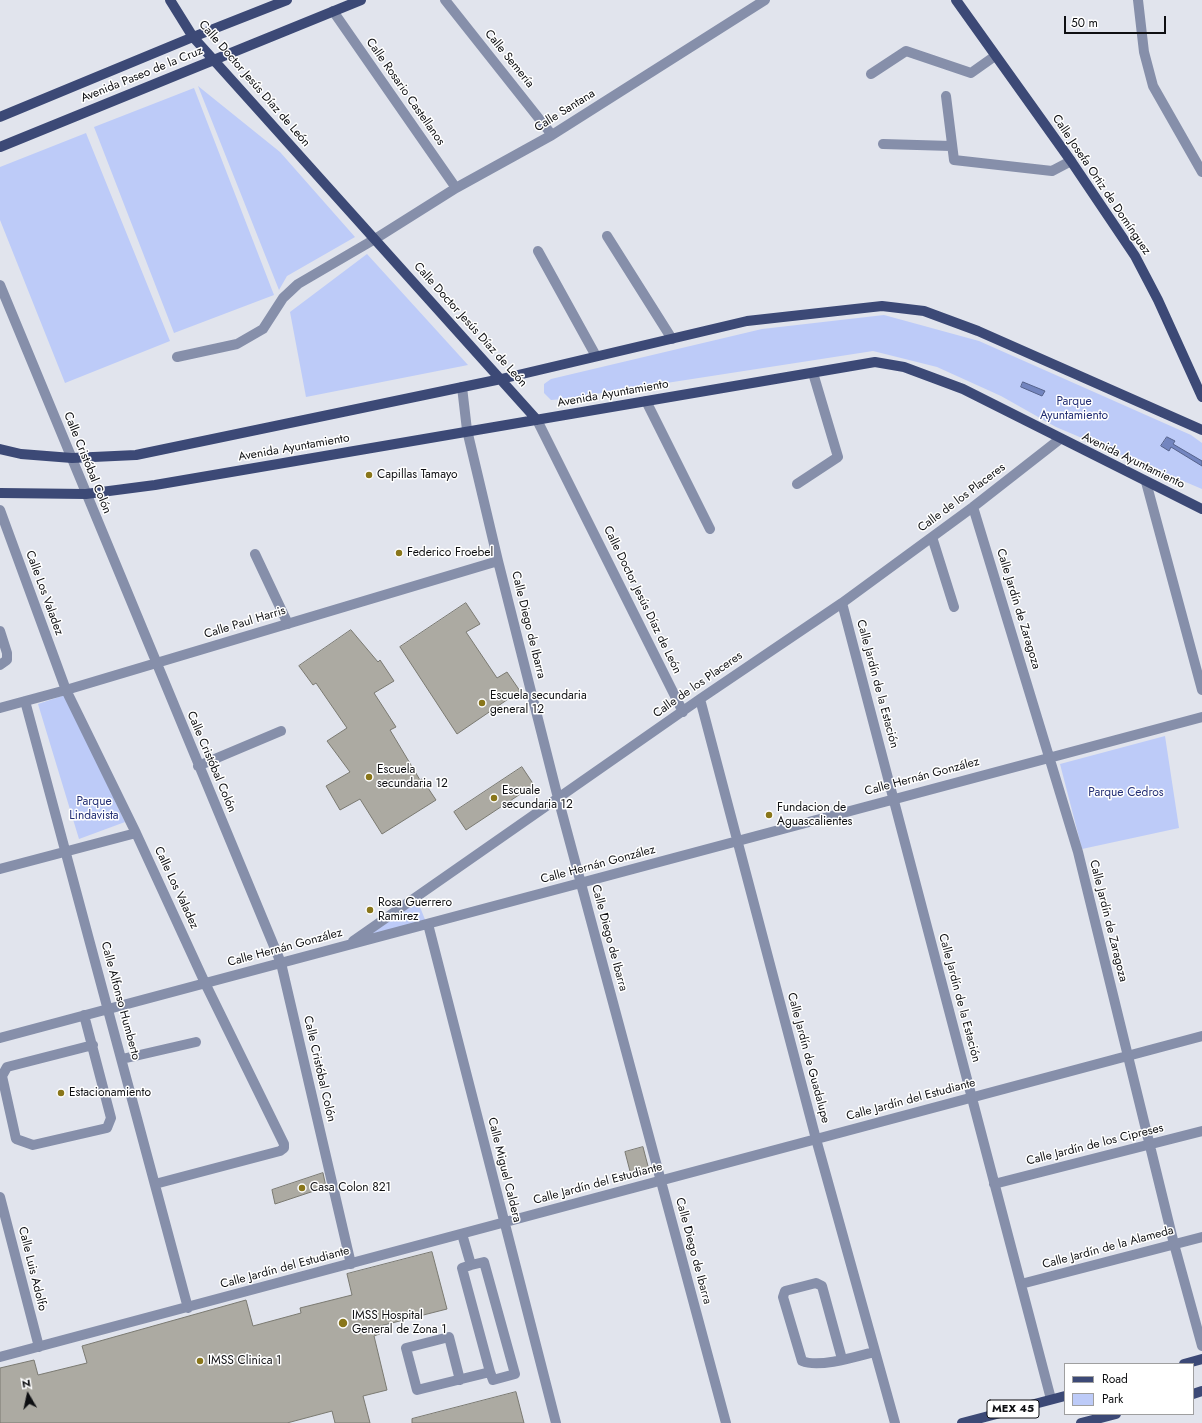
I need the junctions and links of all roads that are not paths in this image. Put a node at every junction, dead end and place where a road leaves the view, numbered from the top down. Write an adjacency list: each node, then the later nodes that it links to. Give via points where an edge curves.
1 (170, 0): 9 (main road, Calle Doctor Jesús Díaz de León)
2 (287, 0): 9 (main road, Avenida Paseo de la Cruz)
3 (361, 0): 8 (main road, Avenida Paseo de la Cruz)
4 (445, 0): 15 (street, Calle Semería)
5 (765, 0): 15 (street, Calle Santana)
6 (956, 0): 10 (main road, Calle Josefa Ortiz de Domínguez)
7 (1138, 0): 20 (street, via 1144,52 1153,86)
8 (333, 11): 11 (main road, Avenida Paseo de la Cruz); 21 (street, Calle Rosario Castellanos)
9 (193, 37): 11 (main road, Calle Doctor Jesús Díaz de León); 14 (main road, Avenida Paseo de la Cruz)
10 (995, 56): 12 (street, via 971,73 906,51); 19 (main road, Calle Josefa Ortiz de Domínguez)
11 (213, 60): 17 (main road, Avenida Paseo de la Cruz); 23 (main road, Calle Doctor Jesús Díaz de León)
12 (871, 74)
13 (946, 96): 18 (street)
14 (0, 117)
15 (552, 135): 21 (street, Calle Santana)
16 (883, 144): 18 (street)
17 (0, 146)
18 (951, 146): 19 (street, via 954,160 959,161 1052,171)
19 (1071, 161): 32 (main road, Calle Josefa Ortiz de Domínguez, via 1135,256)
20 (1202, 172)
21 (456, 188): 23 (street, Calle Santana)
22 (607, 236): 26 (street)
23 (376, 239): 28 (street, Calle Santana, via 298,284 283,298 263,329 237,344); 30 (main road, Calle Doctor Jesús Díaz de León)
24 (538, 250): 27 (street)
25 (0, 285): 39 (street, Calle Cristóbal Colón)
26 (672, 339): 27 (main road, Avenida Ayuntamiento); 36 (main road, Avenida Ayuntamiento, via 747,321 882,306 924,311)
27 (596, 356): 30 (main road, Avenida Ayuntamiento)
28 (177, 357)
29 (813, 373): 33 (main road, Avenida Ayuntamiento); 37 (main road, Avenida Ayuntamiento, via 875,362 904,367 963,389); 41 (street, via 838,457)
30 (501, 379): 31 (main road, Avenida Ayuntamiento); 34 (main road, Calle Doctor Jesús Díaz de León)
31 (462, 387): 35 (street, Calle Diego de Ibarra); 39 (main road, Avenida Ayuntamiento, via 136,455)
32 (1202, 397)
33 (646, 401): 34 (main road, Avenida Ayuntamiento); 47 (street)
34 (537, 420): 35 (main road, Avenida Ayuntamiento); 62 (street, Calle Doctor Jesús Díaz de León)
35 (467, 430): 43 (main road, Avenida Ayuntamiento, via 155,485); 50 (street, Calle Diego de Ibarra)
36 (1202, 430)
37 (1060, 439): 40 (main road, Avenida Ayuntamiento); 44 (street, Calle de los Placeres)
38 (0, 450): 39 (main road, Avenida Ayuntamiento)
39 (72, 458): 43 (street, Calle Cristóbal Colón)
40 (1146, 482): 45 (main road, Avenida Ayuntamiento); 58 (street)
41 (797, 484)
42 (0, 493): 43 (main road, Avenida Ayuntamiento)
43 (86, 494): 55 (street, Calle Cristóbal Colón)
44 (973, 507): 48 (street, Calle de los Placeres); 65 (street, Calle Jardín de Zaragoza)
45 (1202, 509)
46 (0, 510): 57 (street, Calle Los Valadez)
47 (710, 529)
48 (932, 537): 51 (street, Calle de los Placeres); 52 (street)
49 (255, 554): 53 (street)
50 (498, 561): 53 (street, Calle Paul Harris); 67 (street, Calle Diego de Ibarra)
51 (842, 603): 59 (street, Calle de los Placeres); 68 (street, Calle Jardín de la Estación)
52 (954, 607)
53 (288, 624): 55 (street, Calle Paul Harris)
54 (0, 631): 56 (street, via 7,660)
55 (156, 663): 57 (street, Calle Paul Harris); 66 (street, Calle Cristóbal Colón)
56 (0, 665)
57 (66, 690): 60 (street, Calle Paul Harris); 69 (street, Calle Los Valadez)
58 (1202, 690)
59 (700, 699): 62 (street, Calle de los Placeres); 70 (street, Calle Jardín de Guadalupe)
60 (26, 701): 61 (street, Calle Paul Harris); 71 (street, Calle Alfonso Humberto)
61 (0, 708)
62 (683, 712): 67 (street, Calle de los Placeres)
63 (1202, 716): 65 (street, Calle Hernán González)
64 (281, 731): 66 (street)
65 (1049, 757): 68 (street, Calle Hernán González); 84 (street, Calle Jardín de Zaragoza, via 1078,852)
66 (198, 766): 76 (street, Calle Cristóbal Colón)
67 (558, 798): 73 (street, Calle Diego de Ibarra); 75 (street, Calle de los Placeres)
68 (893, 798): 70 (street, Calle Hernán González); 86 (street, Calle Jardín de la Estación)
69 (136, 833): 71 (street); 77 (street, Calle Los Valadez)
70 (737, 841): 73 (street, Calle Hernán González); 88 (street, Calle Jardín de Guadalupe)
71 (67, 851): 72 (street); 78 (street, Calle Alfonso Humberto)
72 (0, 869)
73 (581, 882): 74 (street, Calle Hernán González); 90 (street, Calle Diego de Ibarra)
74 (428, 924): 75 (street, Calle Hernán González); 94 (street, Calle Miguel Caldera)
75 (346, 945): 76 (street, Calle Hernán González)
76 (281, 963): 77 (street, Calle Hernán González); 98 (street, Calle Cristóbal Colón)
77 (205, 983): 78 (street, Calle Hernán González); 91 (street, Calle Los Valadez, via 284,1148)
78 (109, 1009): 79 (street, Calle Hernán González); 85 (street, Calle Alfonso Humberto)
79 (84, 1016): 81 (street, Calle Hernán González); 83 (street)
80 (1202, 1036): 84 (street, Calle Jardín del Estudiante)
81 (0, 1038)
82 (196, 1042): 85 (street)
83 (93, 1045): 83 (street, via 112,1118 107,1128 32,1145 16,1139 2,1076 7,1067)
84 (1127, 1056): 86 (street, Calle Jardín del Estudiante); 89 (street, Calle Jardín de Zaragoza)
85 (122, 1059): 91 (street, Calle Alfonso Humberto)
86 (972, 1098): 88 (street, Calle Jardín del Estudiante); 92 (street, Calle Jardín de la Estación)
87 (1202, 1131): 89 (street, Calle Jardín de los Cipreses)
88 (816, 1139): 90 (street, Calle Jardín del Estudiante); 104 (street, Calle Jardín de Guadalupe)
89 (1150, 1144): 92 (street, Calle Jardín de los Cipreses); 97 (street, Calle Jardín de Zaragoza)
90 (661, 1181): 94 (street, Calle Jardín del Estudiante); 115 (street, Calle Diego de Ibarra)
91 (155, 1184): 101 (street, Calle Alfonso Humberto)
92 (994, 1184): 100 (street, Calle Jardín de la Estación)
93 (0, 1197): 103 (street, Calle Luis Adolfo)
94 (504, 1223): 95 (street, Calle Jardín del Estudiante); 114 (street, Calle Miguel Caldera)
95 (462, 1234): 98 (street, Calle Jardín del Estudiante); 99 (street)
96 (1202, 1237): 97 (street, Calle Jardín de la Alameda)
97 (1174, 1244): 100 (street, Calle Jardín de la Alameda); 102 (street, Calle Jardín de Zaragoza)
98 (351, 1264): 101 (street, Calle Jardín del Estudiante)
99 (471, 1265): 109 (street, via 462,1268); 109 (street, via 484,1262 515,1374 493,1380)
100 (1021, 1284): 112 (street, Calle Jardín de la Estación)
101 (188, 1308): 103 (street, Calle Jardín del Estudiante)
102 (1202, 1346)
103 (39, 1347): 105 (street, Calle Jardín del Estudiante)
104 (874, 1352): 107 (street); 116 (street, Calle Jardín de Guadalupe)
105 (0, 1357)
106 (1202, 1359): 108 (main road)
107 (842, 1360): 107 (street, via 822,1286 816,1283 785,1291 783,1297 802,1361 808,1364)
108 (1188, 1363)
109 (490, 1372): 110 (street)
110 (460, 1380): 110 (street, via 417,1390 406,1348 449,1337)
111 (1064, 1396): 112 (main road, MEX 45)
112 (1051, 1399): 117 (main road, MEX 45)
113 (1112, 1415): 118 (main road)
114 (556, 1423)
115 (726, 1423)
116 (895, 1423)
117 (962, 1423)
118 (1081, 1423)

